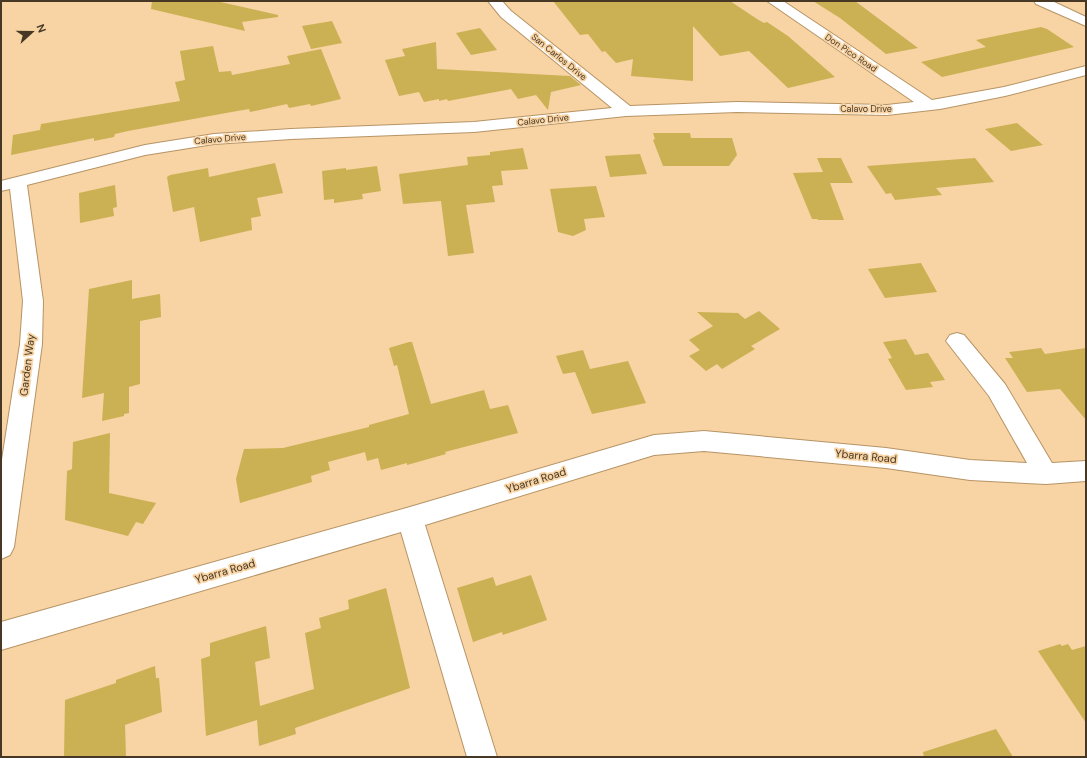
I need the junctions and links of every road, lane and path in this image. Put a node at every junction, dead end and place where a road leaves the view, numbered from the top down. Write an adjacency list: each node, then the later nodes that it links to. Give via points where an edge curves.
1 (495, 1): 7 (street, San Carlos Drive, via 506,14)
2 (774, 1): 6 (street, Don Pico Road)
3 (1041, 1): 4 (street)
4 (1086, 22)
5 (1086, 70): 6 (street, Calavo Drive, via 1005,91)
6 (929, 105): 7 (street, Calavo Drive, via 887,110 737,108)
7 (626, 111): 8 (street, Calavo Drive, via 474,127 291,134 188,142)
8 (10, 183): 13 (street, Garden Way, via 33,308 31,344)
9 (957, 341): 11 (street, via 997,390)
10 (1086, 471): 11 (street, Ybarra Road)
11 (1046, 474): 12 (street, Ybarra Road, via 970,470 886,458 704,440 654,445)
12 (410, 518): 14 (street, Ybarra Road); 15 (street)
13 (1, 547)
14 (1, 636)
15 (482, 757)

